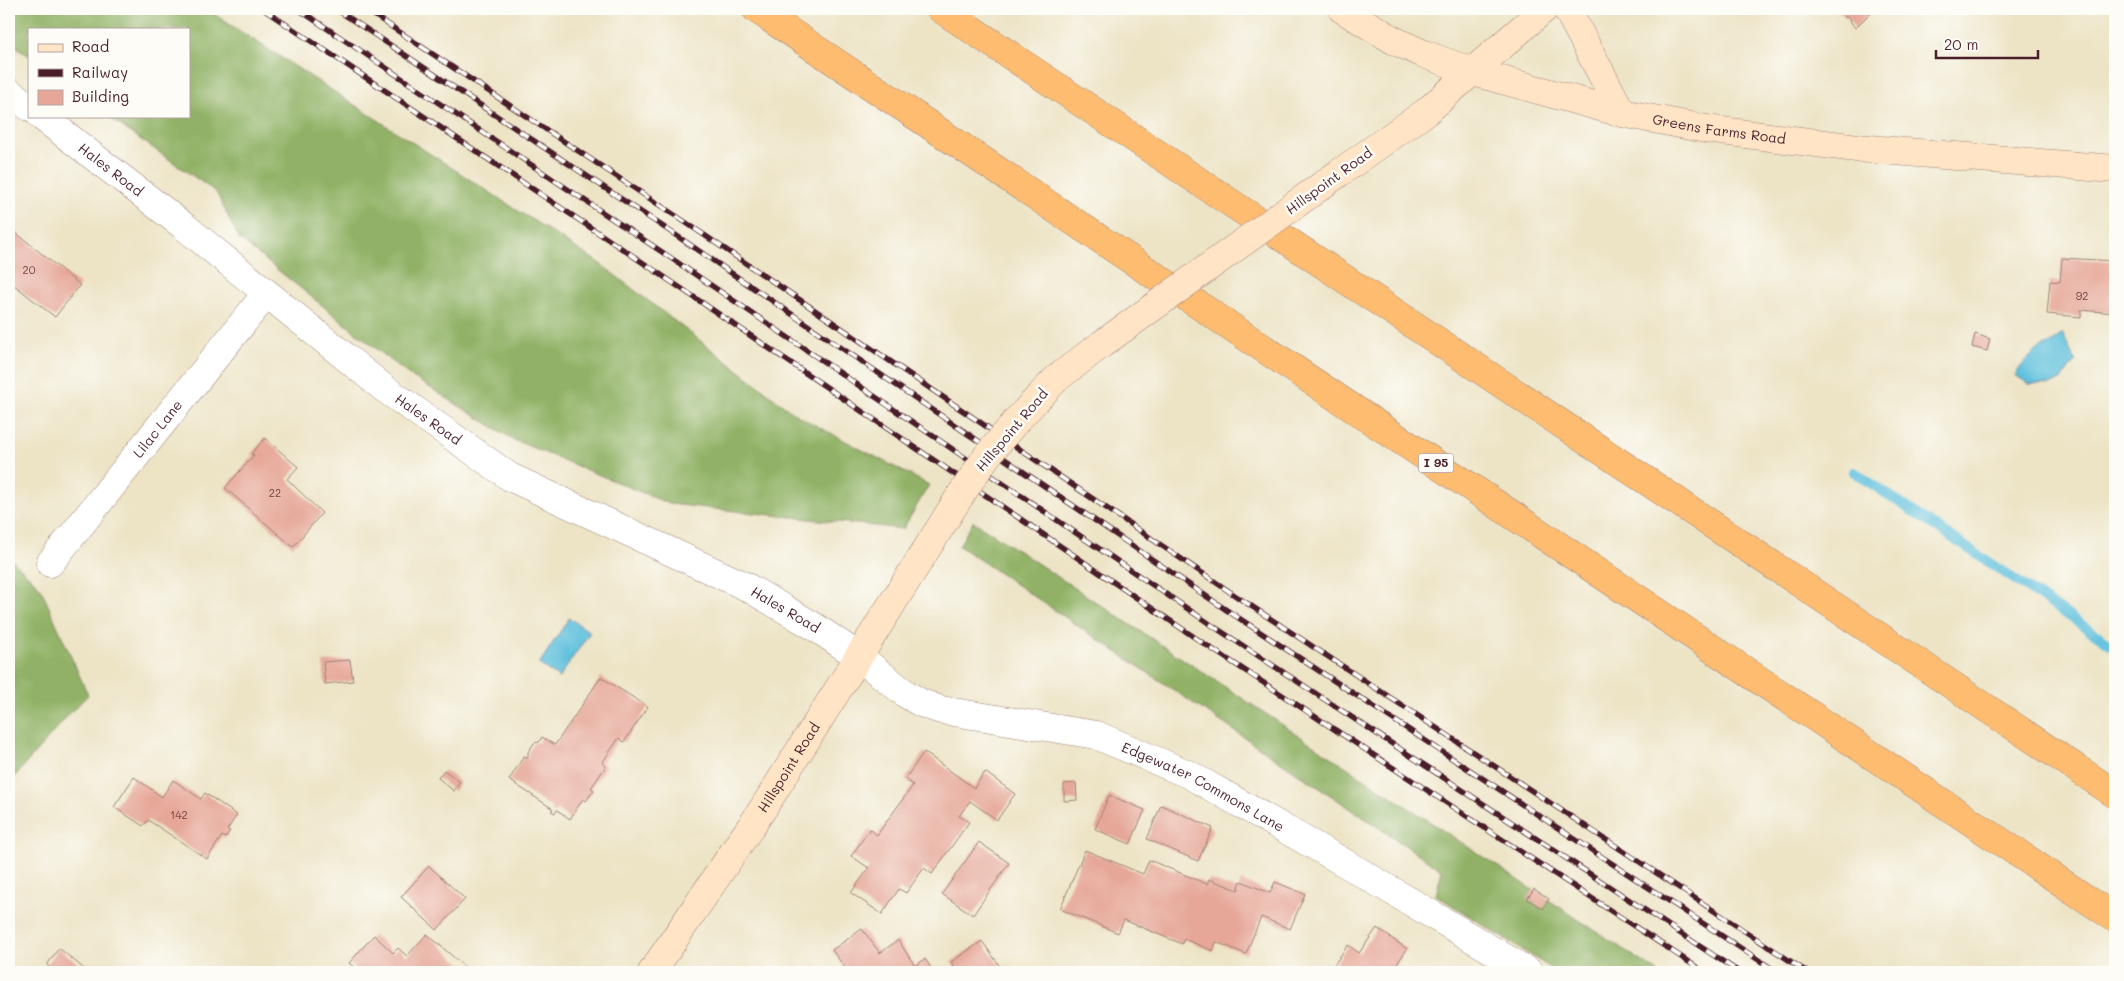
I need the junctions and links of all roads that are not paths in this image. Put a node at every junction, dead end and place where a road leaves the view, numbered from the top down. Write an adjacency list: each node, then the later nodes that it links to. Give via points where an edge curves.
1 (756, 9): 16 (highway, I 95)
2 (941, 9): 15 (highway)
3 (1342, 9): 6 (street, Greens Farms Road, via 1395,41)
4 (1544, 9): 6 (street, Hillspoint Road)
5 (1567, 9): 9 (street)
6 (1473, 72): 9 (street, Greens Farms Road); 14 (street, Hillspoint Road, bridge, via 1426,112 1057,378 987,456)
7 (9, 92): 8 (street)
8 (28, 106)
9 (1622, 113): 11 (street, Greens Farms Road, via 1706,129 1857,148)
10 (44, 118): 12 (street, Hales Road)
11 (2115, 169)
12 (266, 294): 13 (street, Lilac Lane); 14 (street, Hales Road, via 385,389 510,477 747,587)
13 (50, 563)
14 (858, 656): 17 (street, Hillspoint Road); 18 (street, Edgewater Commons Lane, via 906,694 941,710 1096,735 1190,775)
15 (2115, 794)
16 (2115, 918)
17 (662, 969)
18 (1529, 972)

